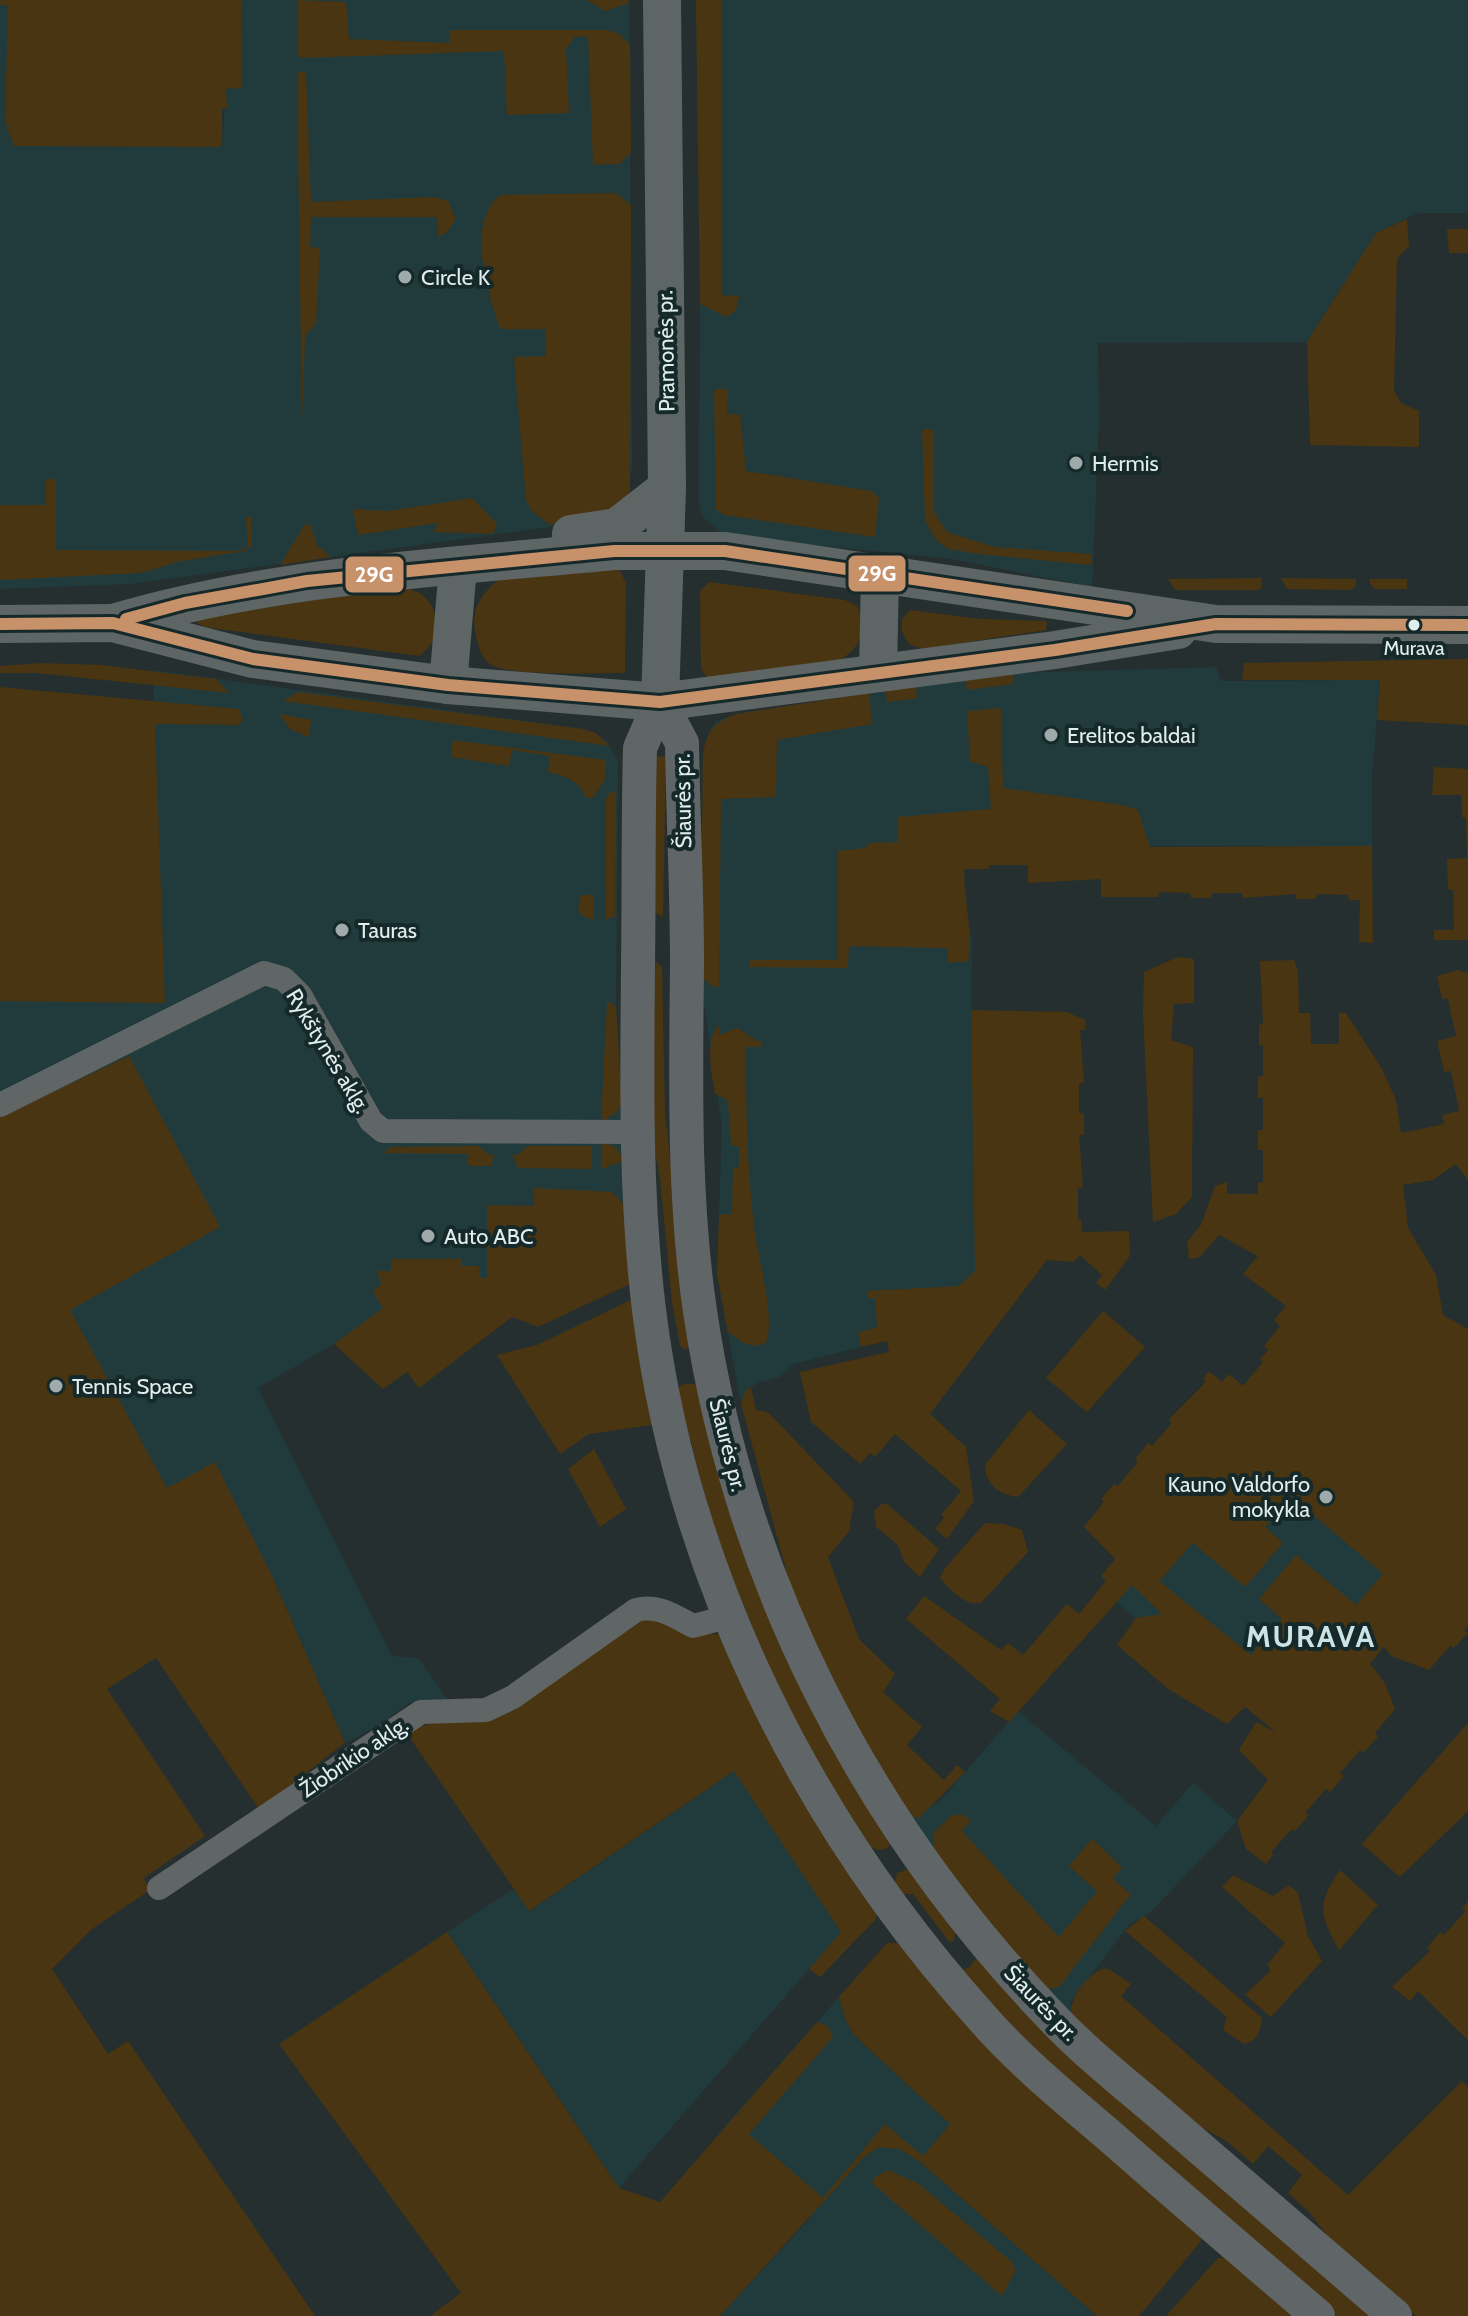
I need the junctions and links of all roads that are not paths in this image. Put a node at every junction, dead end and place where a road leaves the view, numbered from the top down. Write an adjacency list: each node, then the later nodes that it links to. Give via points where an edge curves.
1 (662, 0): 2 (main road, Pramonės pr.)
2 (667, 488): 3 (main road, Pramonės pr.); 5 (main road, via 617,527 470,546)
3 (665, 550): 4 (main road); 6 (main road, via 725,551); 13 (main road, Pramonės pr.)
4 (458, 566): 5 (main road); 12 (main road)
5 (418, 569): 7 (main road, via 248,591)
6 (880, 574): 9 (main road); 11 (main road)
7 (113, 623): 8 (main road); 12 (main road, via 253,659)
8 (0, 624)
9 (1216, 624): 10 (main road); 11 (main road)
10 (1468, 625)
11 (878, 673): 13 (main road)
12 (448, 685): 13 (main road)
13 (660, 702): 14 (main road, Šiaurės pr., via 640,748); 15 (main road, Šiaurės pr., via 682,743)
14 (638, 929): 15 (main road, via 661,934); 17 (main road, Šiaurės pr.)
15 (687, 958): 19 (main road, Šiaurės pr., via 689,1186)
16 (0, 1105): 17 (street, Rykštynės aklg., via 264,973 284,979 300,995 371,1121 383,1131)
17 (637, 1132): 18 (main road, Šiaurės pr.)
18 (655, 1346): 19 (main road, via 680,1363); 20 (main road, Šiaurės pr., via 686,1488)
19 (709, 1368): 21 (main road, Šiaurės pr., via 738,1488 800,1652 833,1719)
20 (731, 1616): 22 (main road, Šiaurės pr., via 792,1753); 23 (street, Žiobrikio aklg., via 693,1626 648,1606 486,1710 421,1712)
21 (909, 1844): 22 (main road); 24 (main road, Šiaurės pr.)
22 (867, 1872): 25 (main road, Šiaurės pr.)
23 (159, 1888)
24 (976, 1934): 25 (main road); 27 (main road, Šiaurės pr., via 1068,2033)
25 (936, 1965): 26 (main road, Šiaurės pr., via 988,2026 1064,2097)
26 (1318, 2316)
27 (1395, 2316)

